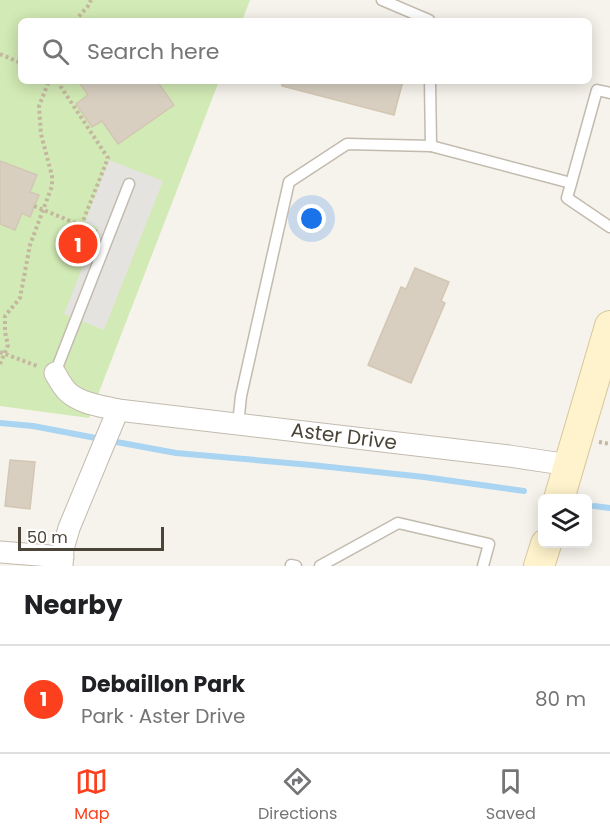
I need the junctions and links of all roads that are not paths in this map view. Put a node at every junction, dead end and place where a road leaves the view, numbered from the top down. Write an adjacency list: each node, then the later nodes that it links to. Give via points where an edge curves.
1 (382, 0): 2 (lane)
2 (424, 18)
3 (430, 84): 5 (lane)
4 (610, 93): 6 (lane, via 597,90)
5 (431, 146): 6 (lane); 12 (lane, via 347,144 289,182)
6 (571, 183): 8 (lane, via 567,198)
7 (129, 184): 10 (lane)
8 (610, 227)
9 (610, 326): 13 (main road)
10 (55, 373): 11 (street, Aster Drive, via 75,397)
11 (118, 410): 12 (street, Aster Drive); 17 (street, via 69,528)
12 (238, 424): 13 (street, Aster Drive)
13 (569, 465): 14 (main road)
14 (560, 494)
15 (544, 548): 22 (main road)
16 (0, 552): 17 (street)
17 (62, 562)
18 (291, 566): 19 (lane)
19 (296, 566)
20 (320, 566): 21 (lane, via 398,523 489,544)
21 (483, 566)
22 (539, 566)

